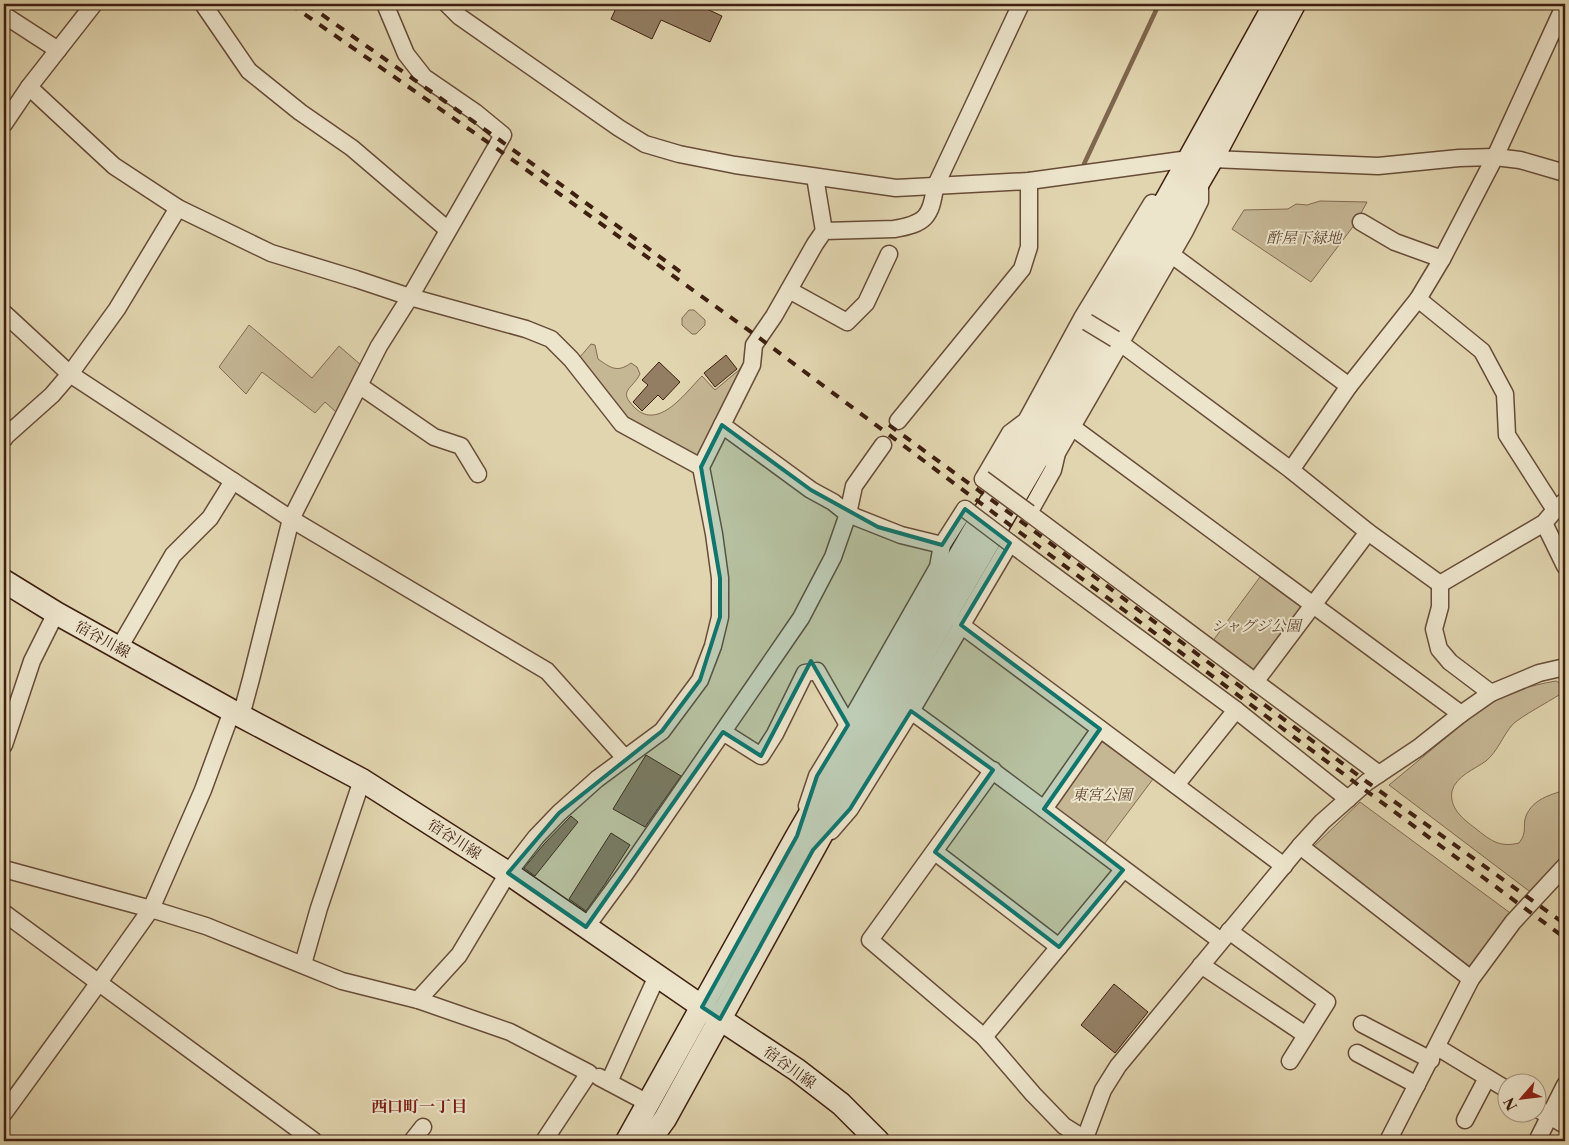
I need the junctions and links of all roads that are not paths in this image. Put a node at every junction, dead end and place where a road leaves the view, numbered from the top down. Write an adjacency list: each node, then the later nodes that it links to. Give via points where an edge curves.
1 (94, 4): 12 (street)
2 (203, 4): 24 (street, via 249,71 352,148)
3 (385, 4): 24 (street, via 406,54 424,76 504,135)
4 (436, 4): 10 (street)
5 (446, 4): 10 (street)
6 (1020, 4): 21 (street)
7 (1275, 4): 17 (street)
8 (1294, 4): 16 (street)
9 (1565, 4): 15 (street)
10 (460, 17): 19 (street, via 645,144 679,154)
11 (7, 22): 12 (street)
12 (58, 50): 13 (street)
13 (29, 87): 14 (street); 22 (street, via 114,166)
14 (4, 124)
15 (1494, 157): 16 (street, via 1378,166); 18 (street, via 1520,160); 28 (street)
16 (1212, 158): 17 (street)
17 (1189, 171): 20 (street); 27 (street, via 1200,201); 33 (street, via 1161,188); 80 (street, via 884,721)
18 (1565, 173)
19 (815, 177): 21 (street, via 896,188); 25 (street)
20 (1030, 181): 21 (street); 38 (street, via 1029,247 1022,269)
21 (935, 187): 25 (street, via 928,214 914,224 894,229)
22 (178, 208): 30 (street, via 271,253); 35 (street, via 117,309)
23 (1361, 222): 28 (street, via 1395,242)
24 (448, 230): 30 (street)
25 (824, 231): 29 (street)
26 (889, 254): 29 (street, via 866,303 847,322)
27 (1172, 255): 34 (street); 37 (street)
28 (1442, 259): 31 (street)
29 (789, 290): 39 (street, via 754,344 752,365)
30 (410, 297): 36 (street, via 379,346); 43 (street, via 551,339 571,359 622,424)
31 (1418, 299): 37 (street); 47 (street, via 1482,351 1505,394 1508,435)
32 (4, 313): 35 (street)
33 (1084, 320): 34 (street, bridge); 48 (street, bridge, via 1026,421 1010,433 983,479)
34 (1118, 341): 40 (street); 44 (street)
35 (70, 374): 41 (street); 46 (street)
36 (360, 386): 45 (street, via 434,436 461,446); 50 (street)
37 (1350, 386): 44 (street)
38 (898, 421)
39 (722, 424): 43 (street); 49 (street)
40 (1072, 427): 48 (street); 58 (street)
41 (4, 439)
42 (883, 445): 49 (street, via 854,486)
43 (702, 467): 73 (street, via 720,578 720,617 713,646 700,680 662,731)
44 (1291, 470): 52 (street)
45 (478, 474)
46 (233, 481): 50 (street); 61 (street, via 210,518 173,555)
47 (1560, 506): 51 (street)
48 (1029, 513): 63 (street)
49 (848, 514): 54 (street, via 901,535); 71 (street, via 833,557 802,618)
50 (291, 519): 67 (street, via 251,679); 73 (street, via 547,671)
51 (1544, 523): 55 (street); 57 (street)
52 (1368, 532): 57 (street); 58 (street)
53 (1010, 543): 54 (street, bridge, via 965,509); 60 (street); 65 (street)
54 (942, 545): 69 (street, via 938,567)
55 (1565, 566)
56 (4, 581): 59 (street, 宿谷川線)
57 (1440, 584): 64 (street, via 1440,607 1434,629 1439,649 1450,662)
58 (1313, 605): 63 (street); 68 (street)
59 (56, 613): 61 (street, 宿谷川線); 72 (street, via 32,661)
60 (960, 625): 66 (street); 70 (street)
61 (119, 648): 67 (street, 宿谷川線)
62 (1565, 667): 64 (street, via 1539,673)
63 (1255, 682): 75 (street)
64 (1490, 693): 68 (street)
65 (1236, 710): 77 (street); 78 (street)
66 (911, 711): 74 (street); 80 (street, via 850,809)
67 (236, 713): 76 (street, 宿谷川線); 88 (street)
68 (1461, 714): 75 (street)
69 (848, 725): 71 (street, via 817,671 805,673 761,756); 80 (street, via 817,776)
70 (1100, 729): 77 (street); 79 (street)
71 (722, 732): 90 (street)
72 (4, 745)
73 (625, 758): 87 (street, via 559,813)
74 (993, 770): 79 (street); 82 (street)
75 (1379, 774): 78 (street)
76 (362, 780): 87 (street, 宿谷川線); 93 (street)
77 (1176, 785): 83 (street)
78 (1348, 799): 81 (street)
79 (1044, 809): 86 (street)
80 (805, 843): 99 (street)
81 (1300, 846): 83 (street); 96 (street)
82 (936, 852): 92 (street); 102 (street, via 870,940)
83 (1284, 866): 91 (street)
84 (1565, 866): 96 (street, via 1513,922)
85 (4, 869): 88 (street)
86 (1123, 870): 91 (street); 92 (street)
87 (508, 873): 90 (street, 宿谷川線); 98 (street, via 459,955)
88 (151, 909): 93 (street, via 206,926); 97 (street)
89 (4, 913): 97 (street)
90 (586, 927): 95 (street, 宿谷川線)
91 (1225, 936): 94 (street); 101 (street, via 1327,1002)
92 (1059, 947): 102 (street)
93 (303, 964): 98 (street, via 342,981)
94 (1201, 965): 101 (street); 121 (street, via 1118,1066 1103,1090)
95 (657, 976): 99 (street, 宿谷川線); 108 (street)
96 (1471, 979): 104 (street)
97 (99, 982): 114 (street); 122 (street)
98 (418, 1000): 106 (street, via 510,1032)
99 (711, 1013): 112 (street); 126 (street, via 665,1119); 127 (street, 宿谷川線, via 797,1070 841,1104)
100 (1362, 1024): 104 (street)
101 (1306, 1035): 105 (street)
102 (984, 1037): 121 (street, via 1064,1126)
103 (1357, 1053): 110 (street)
104 (1434, 1053): 107 (street); 110 (street)
105 (1290, 1061)
106 (589, 1073): 108 (street); 124 (street)
107 (1487, 1078): 109 (street); 116 (street)
108 (608, 1082): 112 (street)
109 (1496, 1084)
110 (1417, 1085): 120 (street)
111 (1565, 1085): 113 (street)
112 (648, 1103): 125 (street)
113 (1546, 1108)
114 (4, 1113)
115 (1546, 1114): 118 (street)
116 (1465, 1120)
117 (1541, 1122): 128 (street)
118 (1565, 1125)
119 (423, 1127): 123 (street)
120 (1394, 1139)
121 (1084, 1140)
122 (314, 1141)
123 (412, 1141)
124 (544, 1141)
125 (627, 1141)
126 (649, 1141)
127 (878, 1141)
128 (1537, 1141)

